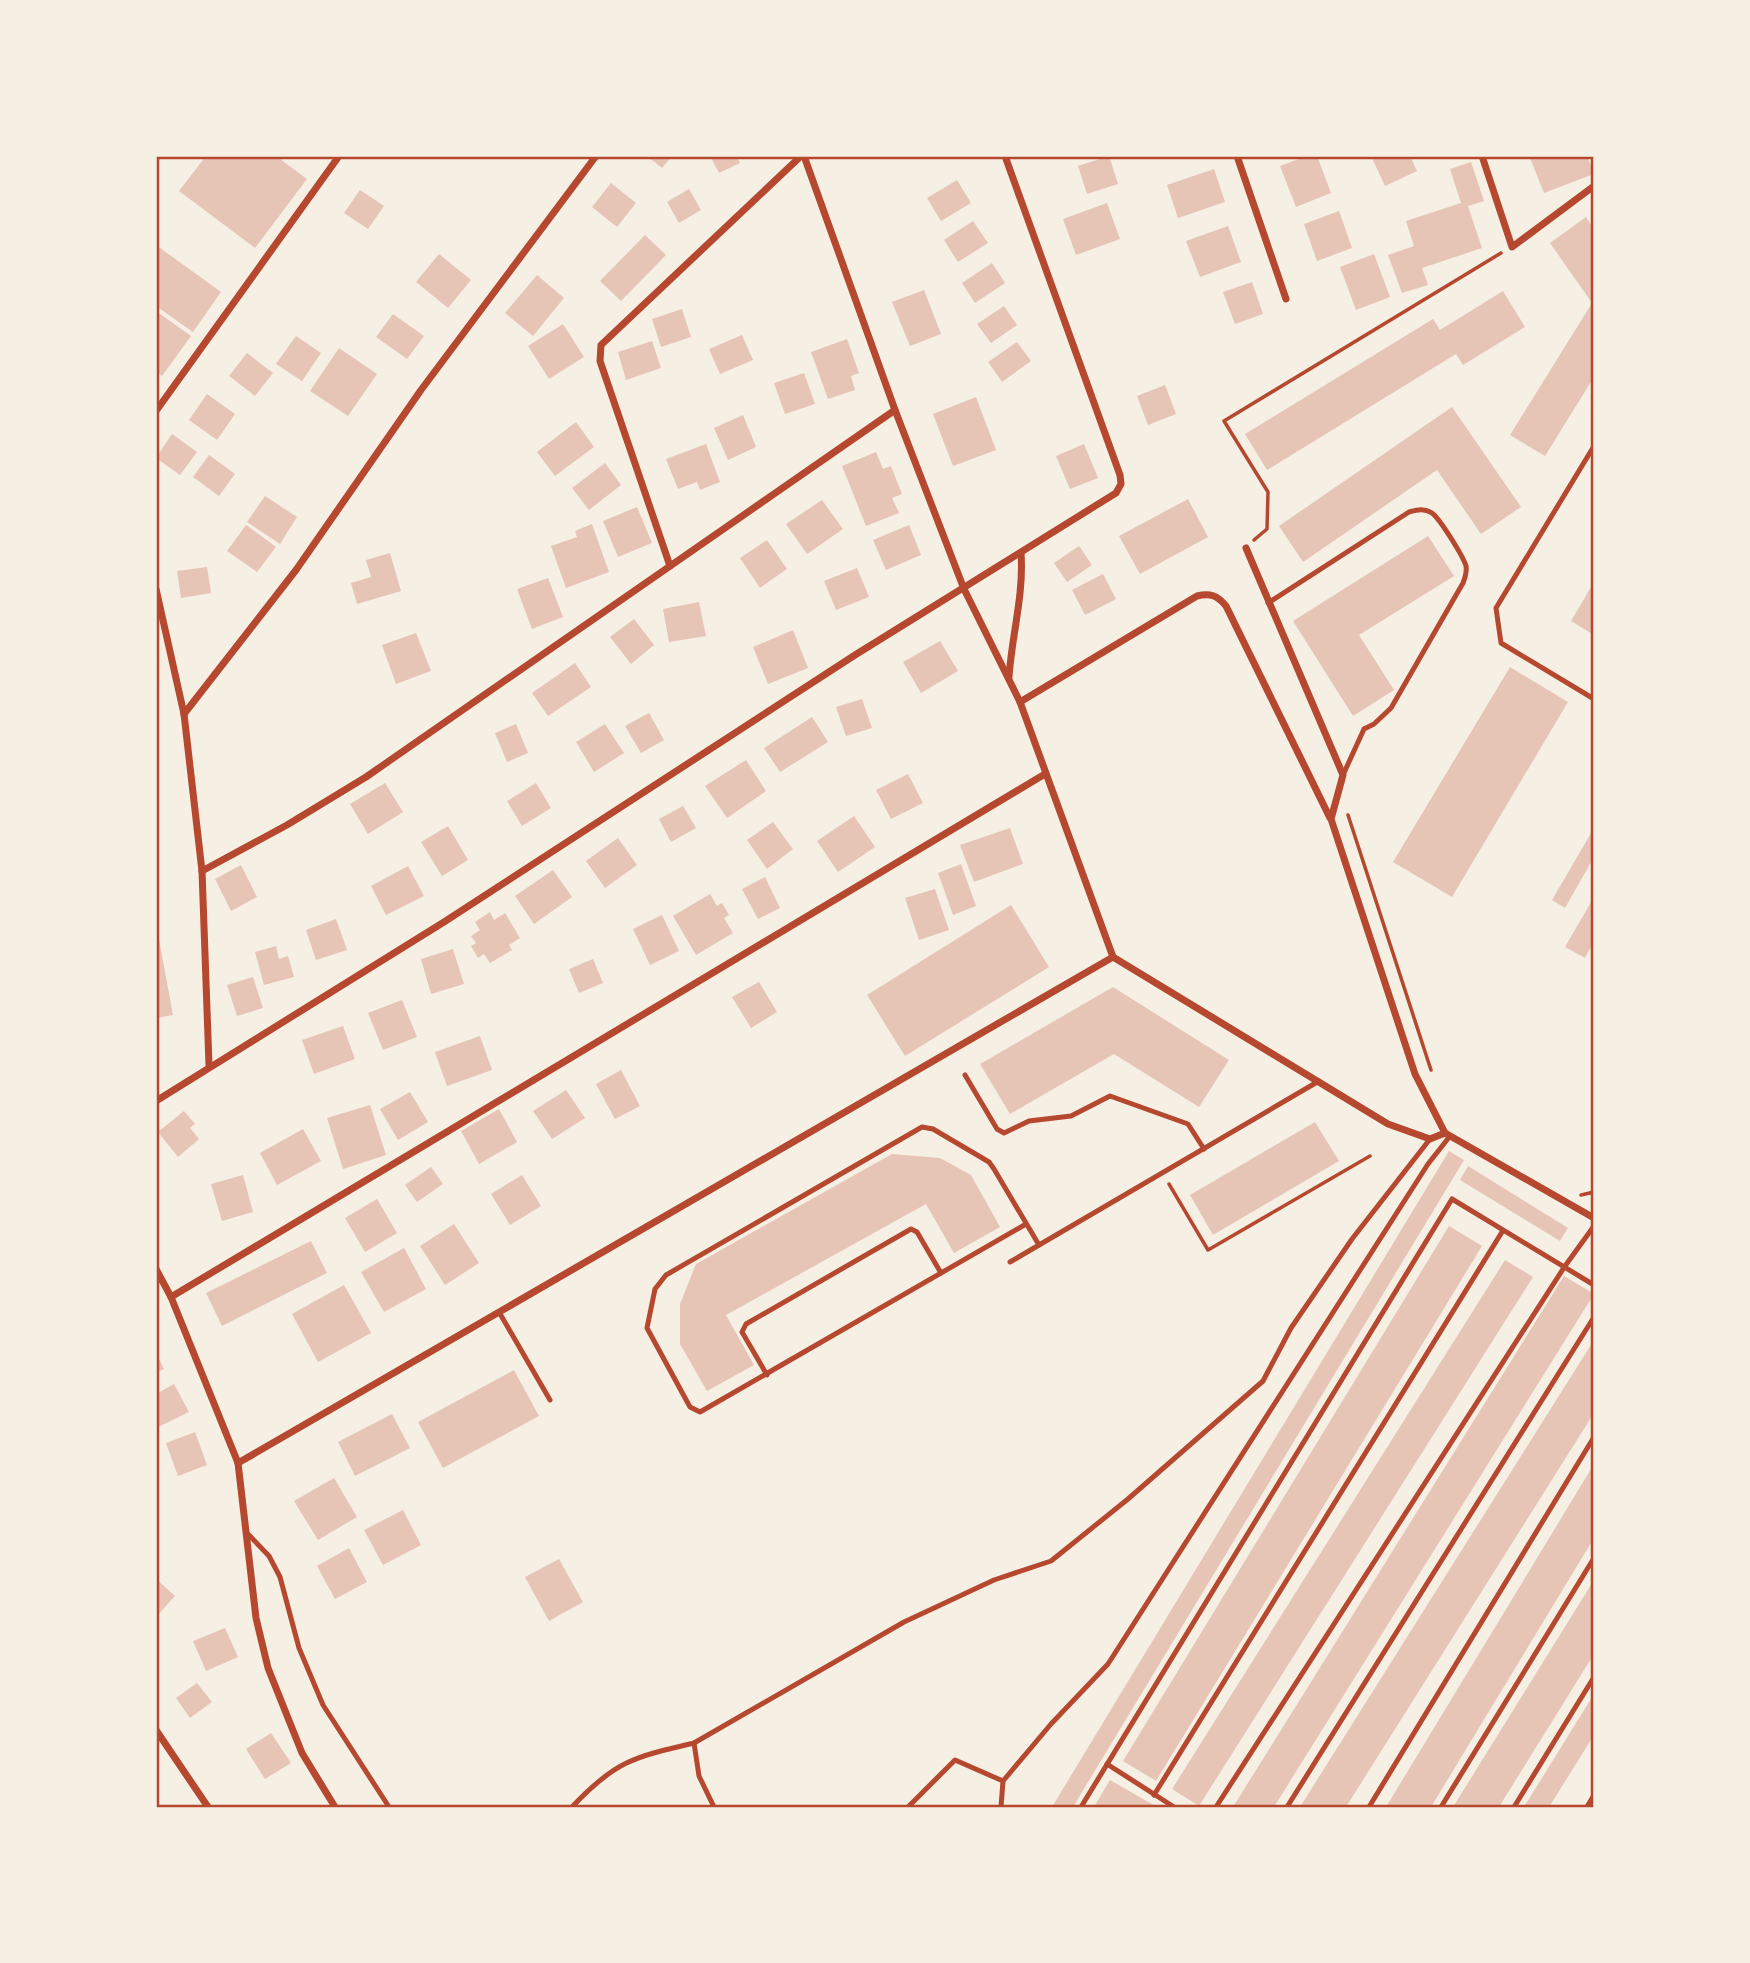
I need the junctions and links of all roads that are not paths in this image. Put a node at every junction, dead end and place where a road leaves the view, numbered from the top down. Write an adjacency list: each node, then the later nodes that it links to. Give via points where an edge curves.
1 (340, 156): 10 (street)
2 (596, 156): 21 (street, via 421,390 296,570)
3 (803, 156): 9 (street); 14 (street, via 601,345 600,361)
4 (1005, 156): 13 (street, via 1121,484 1116,493)
5 (1237, 156): 8 (street)
6 (1482, 156): 7 (street, via 1512,247)
7 (1594, 186)
8 (1286, 299)
9 (895, 410): 14 (street); 16 (street)
10 (156, 411)
11 (1594, 446): 19 (lane, via 1496,608 1501,643)
12 (1247, 548): 17 (street)
13 (1021, 553): 16 (street); 18 (street, via 1023,582)
14 (670, 566): 25 (street, via 366,777)
15 (156, 589): 21 (street)
16 (964, 589): 18 (street); 27 (street, via 444,922)
17 (1268, 603): 23 (street); 23 (lane, via 1420,509 1438,519 1463,560 1463,583 1391,708 1364,729)
18 (1009, 680): 20 (street)
19 (1594, 699)
20 (1020, 702): 22 (street); 24 (street, via 1197,596 1219,597)
21 (184, 714): 25 (street)
22 (1045, 774): 26 (street); 44 (street)
23 (1343, 775): 24 (street)
24 (1331, 818): 31 (street, via 1415,1074)
25 (202, 871): 27 (street)
26 (1113, 957): 29 (street); 45 (street)
27 (209, 1065): 30 (street)
28 (965, 1075): 33 (lane, via 997,1129 1004,1133 1029,1121 1071,1116 1110,1096 1188,1124)
29 (1319, 1081): 32 (street, via 1388,1124); 33 (lane)
30 (156, 1101)
31 (1448, 1135): 32 (street); 34 (street); 57 (lane, via 1108,1664)
32 (1430, 1139): 55 (lane, via 1352,1239 1292,1328 1263,1381 1128,1499 1051,1561 994,1580 904,1622)
33 (1204, 1149): 38 (lane)
34 (1594, 1218)
35 (1026, 1224): 38 (lane); 42 (lane); 47 (lane, via 989,1162 922,1127 659,1281 647,1328 694,1410 706,1410)
36 (1594, 1226): 40 (lane)
37 (1503, 1231): 40 (lane); 56 (lane, via 1452,1199); 58 (lane)
38 (1039, 1245): 39 (lane)
39 (1010, 1262)
40 (1565, 1266): 43 (lane); 69 (lane)
41 (156, 1269): 44 (street)
42 (941, 1273): 47 (lane); 47 (lane, via 911,1229 746,1324 742,1332)
43 (1594, 1285)
44 (171, 1297): 50 (street)
45 (499, 1312): 48 (lane); 50 (street)
46 (1594, 1317): 70 (lane)
47 (766, 1375)
48 (550, 1400)
49 (1594, 1437): 71 (lane)
50 (238, 1463): 51 (street)
51 (247, 1533): 61 (street, via 256,1618 268,1668 302,1753); 62 (lane, via 269,1556 280,1577 299,1648 323,1705)
52 (1594, 1559): 72 (lane)
53 (1594, 1677): 73 (lane)
54 (156, 1730): 60 (street)
55 (694, 1743): 63 (lane, via 618,1764); 64 (lane, via 699,1776)
56 (1107, 1764): 58 (lane); 67 (lane)
57 (1003, 1781): 65 (lane, via 955,1760); 66 (lane)
58 (1154, 1795): 68 (lane)
59 (1594, 1797): 74 (street)
60 (208, 1807)
61 (335, 1807)
62 (389, 1807)
63 (572, 1807)
64 (714, 1807)
65 (908, 1807)
66 (1001, 1807)
67 (1081, 1807)
68 (1174, 1807)
69 (1216, 1807)
70 (1287, 1807)
71 (1369, 1807)
72 (1441, 1807)
73 (1514, 1807)
74 (1588, 1807)

